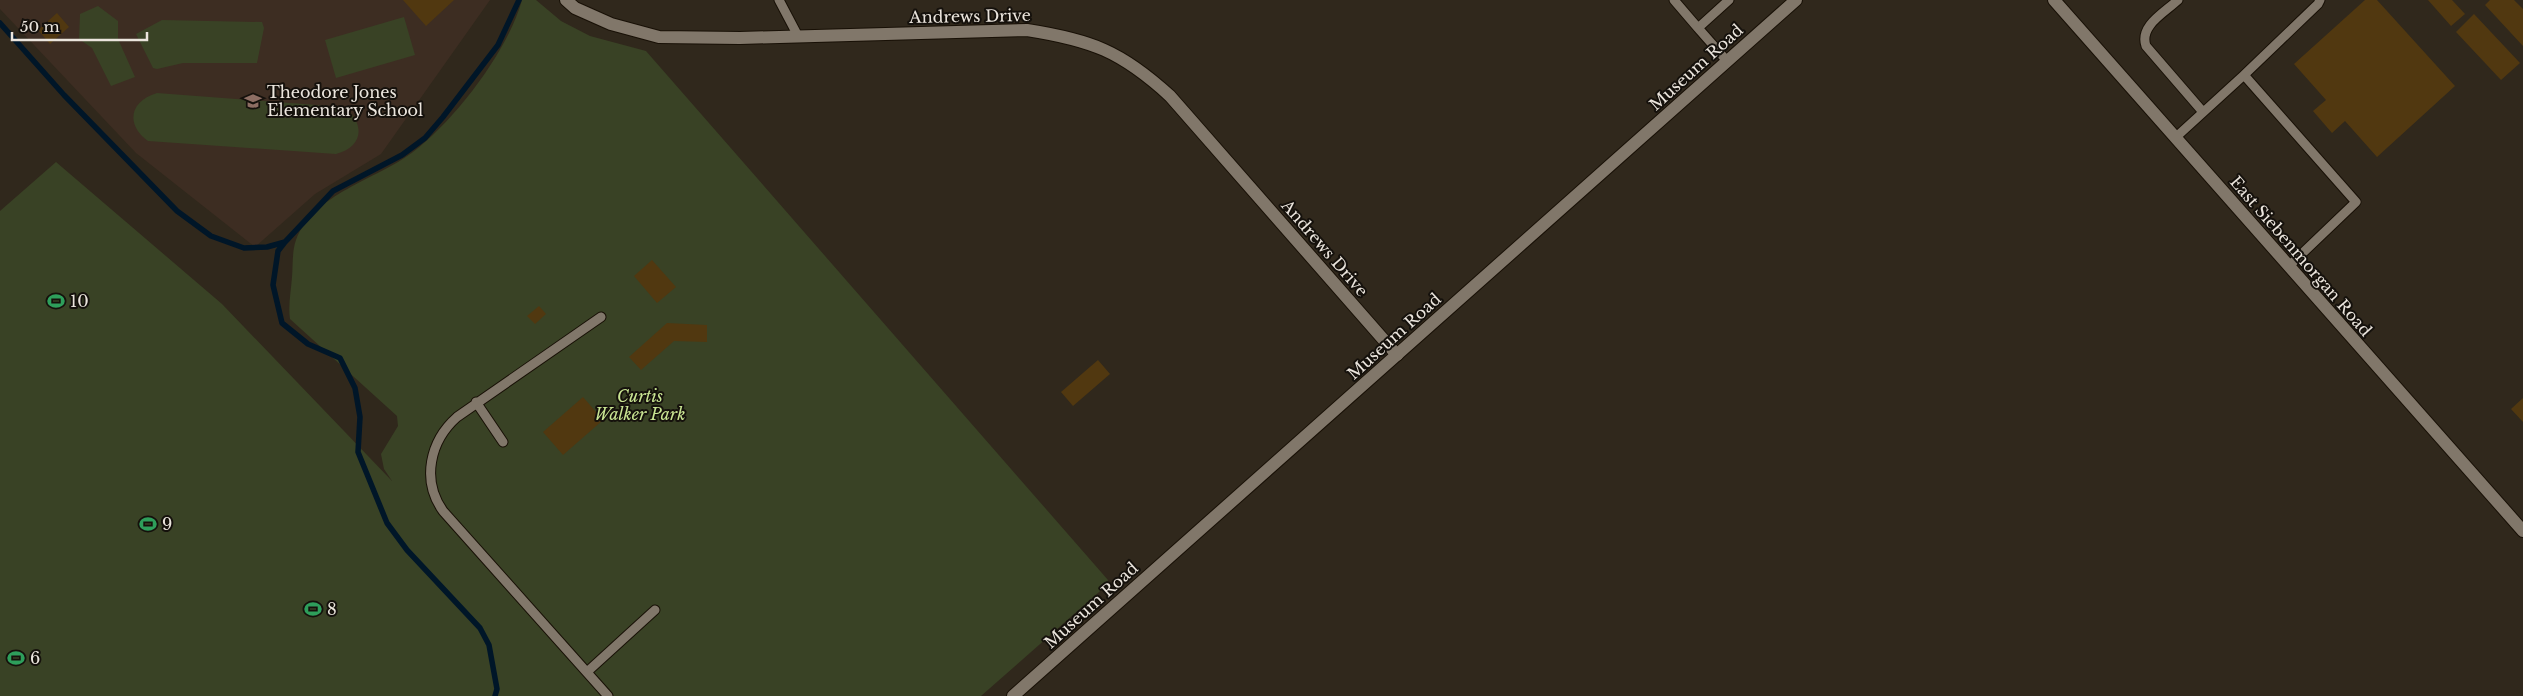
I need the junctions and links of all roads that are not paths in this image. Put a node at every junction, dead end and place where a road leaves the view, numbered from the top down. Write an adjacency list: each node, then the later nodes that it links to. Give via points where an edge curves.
1 (566, 0): 10 (street, Andrews Drive, via 575,8 611,24 659,37)
2 (780, 0): 10 (lane)
3 (1674, 0): 9 (lane)
4 (1729, 0): 9 (lane)
5 (1796, 0): 11 (street, Museum Road)
6 (2178, 0): 13 (lane, via 2146,28 2143,37 2146,46)
7 (2320, 0): 12 (lane)
8 (2055, 1): 14 (street, East Siebenmorgan Road)
9 (1698, 28): 11 (lane)
10 (798, 36): 17 (street, Andrews Drive, via 1027,30 1069,36 1112,52 1150,77 1170,96)
11 (1727, 61): 17 (street, Museum Road)
12 (2244, 75): 13 (lane); 15 (lane, via 2356,202)
13 (2203, 112): 14 (lane)
14 (2175, 138): 15 (street, East Siebenmorgan Road)
15 (2288, 266): 20 (street, East Siebenmorgan Road)
16 (601, 317): 18 (lane)
17 (1397, 355): 24 (street, Museum Road)
18 (476, 402): 19 (lane); 22 (lane, via 450,423 434,447 431,474 436,499 443,511)
19 (503, 442)
20 (2523, 532)
21 (655, 610): 22 (lane)
22 (587, 672): 23 (lane)
23 (608, 696)
24 (1013, 696)

